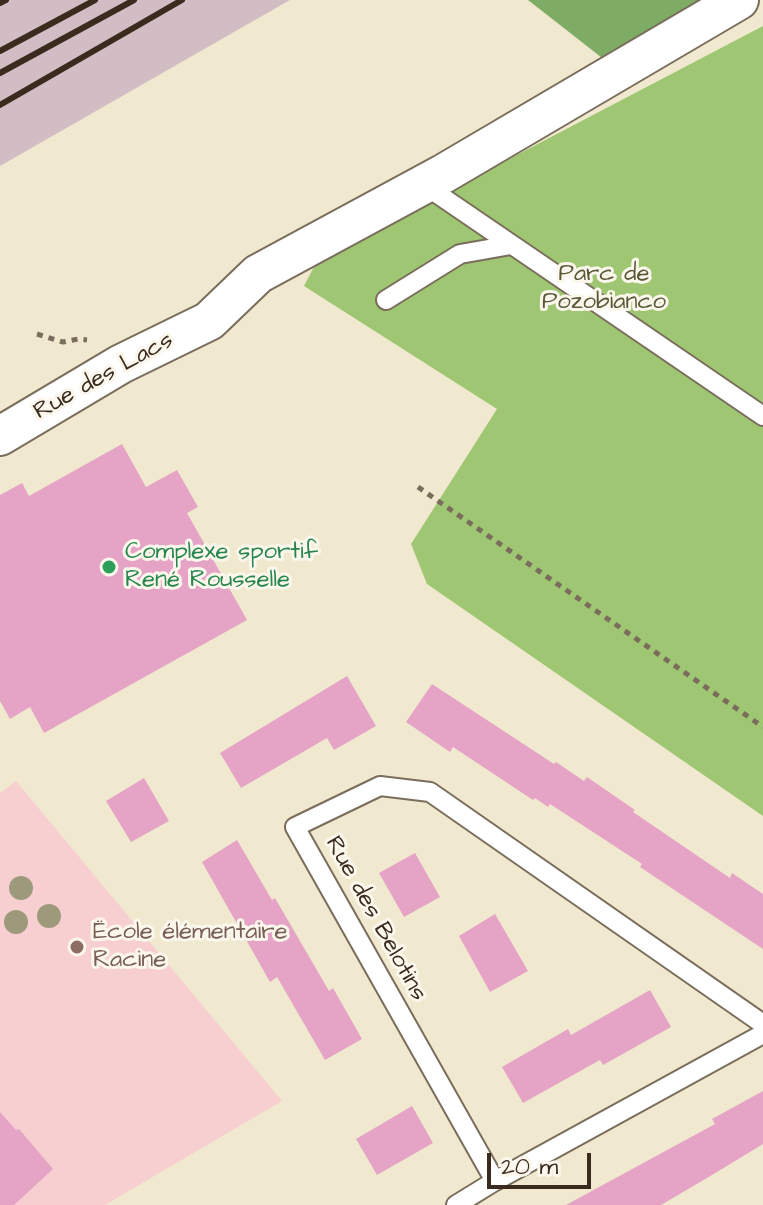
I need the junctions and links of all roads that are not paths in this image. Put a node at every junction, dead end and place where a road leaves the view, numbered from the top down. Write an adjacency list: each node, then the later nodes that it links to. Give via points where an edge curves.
1 (739, 0): 2 (street, Rue des Lacs)
2 (423, 184): 3 (lane); 6 (street, Rue des Lacs, via 258,274 209,321 121,364)
3 (511, 245): 4 (lane, via 460,254); 5 (lane)
4 (386, 300)
5 (763, 416)
6 (0, 436)
7 (763, 1024): 9 (lane, Rue des Belotins, via 430,792 380,786 295,827)
8 (763, 1034): 9 (lane)
9 (495, 1181): 10 (lane)
10 (456, 1205)

